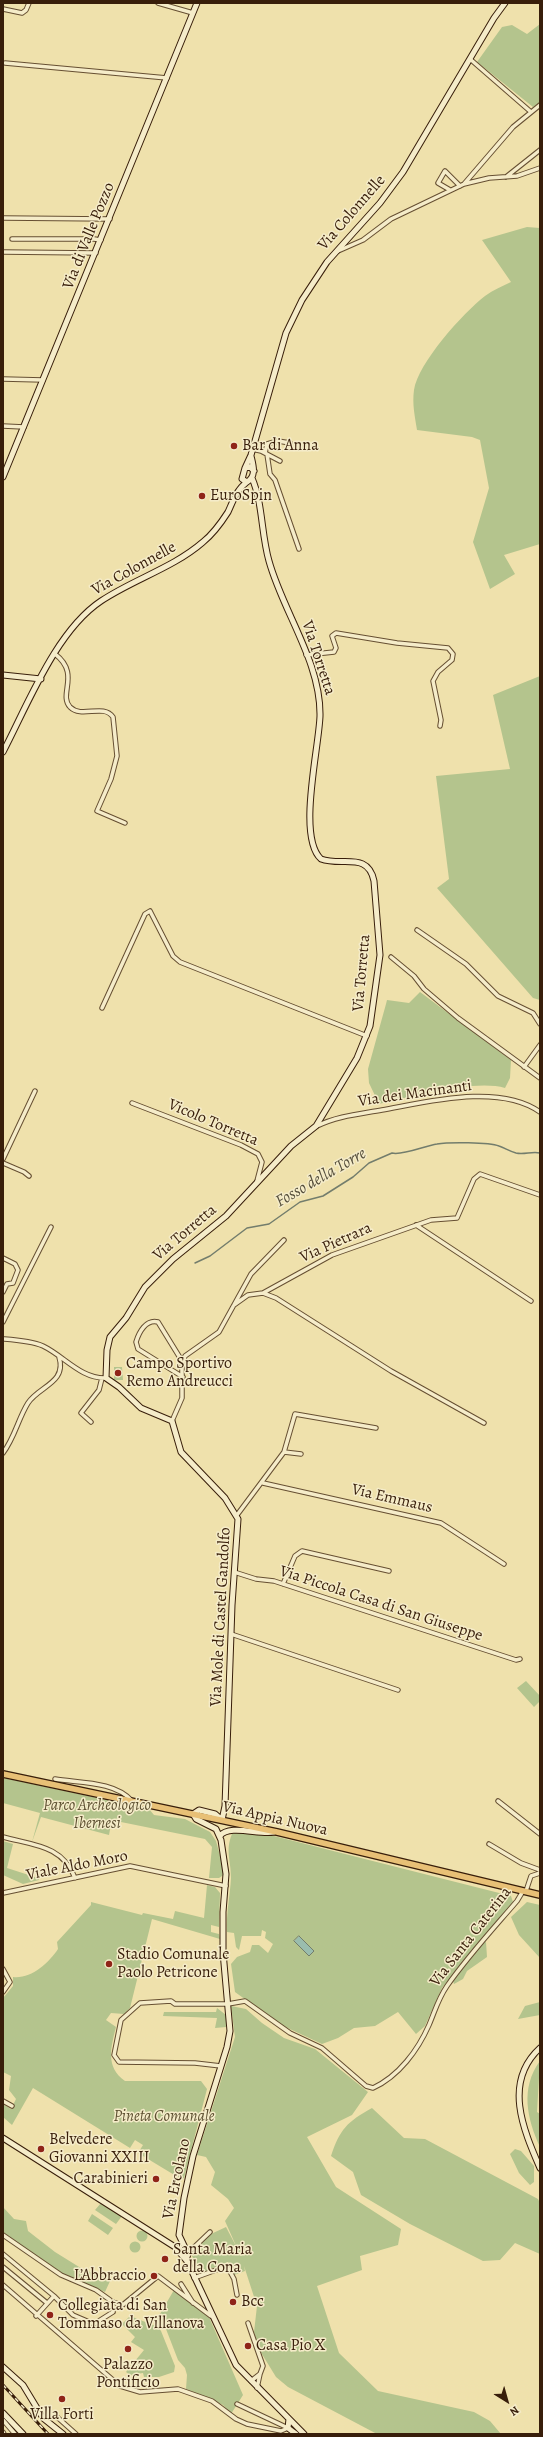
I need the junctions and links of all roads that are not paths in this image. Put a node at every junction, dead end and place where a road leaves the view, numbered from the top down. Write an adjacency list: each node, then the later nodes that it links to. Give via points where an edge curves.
1 (29, 3): 5 (street, via 22,13)
2 (158, 3): 6 (street)
3 (197, 3): 6 (street, Via di Valle Pozzo)
4 (505, 3): 7 (street, Via Colonnelle)
5 (3, 9)
6 (193, 13): 9 (street, Via di Valle Pozzo)
7 (470, 58): 11 (street); 22 (street, Via Colonnelle, via 391,190)
8 (5, 63): 9 (street)
9 (167, 78): 18 (street, Via di Valle Pozzo)
10 (540, 105): 11 (street)
11 (531, 112): 15 (street, via 513,127)
12 (540, 150): 14 (street)
13 (540, 168): 14 (street, via 520,176)
14 (506, 177): 15 (street)
15 (462, 185): 16 (street); 16 (street, via 445,171 438,183)
16 (450, 190): 22 (street, via 391,219 363,240)
17 (3, 218): 18 (street)
18 (110, 220): 20 (street, Via di Valle Pozzo)
19 (12, 239): 20 (street)
20 (101, 240): 23 (street, Via di Valle Pozzo)
21 (3, 252): 23 (street)
22 (335, 252): 29 (street, Via Colonnelle, via 306,293 289,327)
23 (96, 253): 25 (street, Via di Valle Pozzo)
24 (3, 379): 25 (street)
25 (43, 380): 27 (street, Via di Valle Pozzo)
26 (3, 426): 27 (street)
27 (24, 427): 35 (street, Via di Valle Pozzo)
28 (290, 443): 30 (street, via 270,442 267,444)
29 (252, 449): 30 (street); 31 (street, Via Colonnelle)
30 (266, 454): 32 (street); 38 (street, via 270,474)
31 (251, 455): 33 (street, Via Colonnelle); 34 (street, Via Colonnelle)
32 (280, 461)
33 (245, 468): 34 (street, via 250,466); 37 (street, Via Colonnelle)
34 (254, 471): 36 (street, Via Colonnelle)
35 (3, 477)
36 (252, 478): 37 (street, Via Colonnelle); 40 (street, Via Torretta, via 258,496 271,568)
37 (244, 482): 39 (street, Via Colonnelle, via 220,524 204,542 179,560 119,590 96,605 71,628)
38 (299, 550)
39 (55, 654): 42 (street, Via Colonnelle); 45 (street, via 67,669 67,699 71,707 78,711 105,711 113,717 117,756 111,779 96,811)
40 (306, 655): 43 (street, via 334,652 336,648 332,636 336,633 448,648 452,660 434,676 433,681); 50 (street, Via Torretta, via 320,710 309,812 317,853 324,860 365,865 371,871 374,882 380,955 374,1007)
41 (3, 676): 42 (street)
42 (41, 679): 44 (street, Via Colonnelle)
43 (440, 726)
44 (3, 752)
45 (125, 823)
46 (417, 930): 49 (street, via 466,964 498,996 533,1013)
47 (391, 957): 52 (street, via 414,976 426,991)
48 (102, 1008): 50 (street, via 145,916 150,911 173,956 180,962)
49 (540, 1024)
50 (367, 1036): 57 (street, Via Torretta, via 348,1074)
51 (540, 1045): 52 (street)
52 (524, 1067): 53 (street)
53 (540, 1078)
54 (35, 1091): 58 (street)
55 (132, 1103): 61 (street, Vicolo Torretta, via 257,1153 262,1162)
56 (540, 1112): 57 (street, Via dei Macinanti, via 527,1104 511,1100 465,1097 342,1117)
57 (316, 1126): 61 (street, Via Torretta, via 291,1146)
58 (3, 1159)
59 (3, 1163): 60 (street)
60 (29, 1176)
61 (257, 1181): 76 (street, Via Torretta, via 226,1216 173,1258 145,1287 126,1318 110,1337)
62 (540, 1194): 63 (street, Via Pietrara, via 480,1174 474,1179 458,1218 435,1218)
63 (416, 1225): 68 (street, Via Pietrara, via 321,1259); 69 (street)
64 (51, 1227): 71 (street)
65 (284, 1240): 70 (street, via 251,1274)
66 (3, 1258): 67 (street, via 15,1264 18,1270 13,1283 7,1284)
67 (3, 1292)
68 (263, 1293): 70 (street, Via Pietrara, via 248,1295); 79 (street, via 276,1298 391,1371)
69 (531, 1301)
70 (234, 1305): 74 (street, Via Pietrara, via 219,1332 208,1342 189,1352)
71 (3, 1322)
72 (3, 1339): 73 (street, via 36,1344)
73 (59, 1357): 76 (street, via 87,1374); 82 (street, via 62,1367 60,1372 47,1388 28,1403 19,1419 14,1436)
74 (183, 1361): 75 (street); 75 (street, via 159,1323 152,1321 143,1327 136,1340 137,1348)
75 (183, 1377): 77 (street, via 181,1403)
76 (104, 1378): 77 (street, via 119,1387 141,1408); 78 (street, via 99,1390 81,1414)
77 (172, 1421): 85 (street, Via Mole di Castel Gandolfo, via 181,1452)
78 (91, 1422)
79 (484, 1423)
80 (376, 1428): 81 (street, via 296,1413)
81 (284, 1452): 83 (street); 84 (street)
82 (3, 1453)
83 (301, 1454)
84 (264, 1483): 85 (street); 86 (street, Via Emmaus, via 441,1523)
85 (238, 1515): 88 (street, Via Mole di Castel Gandolfo)
86 (504, 1564)
87 (389, 1571): 89 (street, via 302,1551 295,1556)
88 (234, 1572): 89 (street, Via Piccola Casa di San Giuseppe); 90 (street, Via Mole di Castel Gandolfo)
89 (283, 1584): 91 (street, Via Piccola Casa di San Giuseppe, via 446,1639 516,1660)
90 (231, 1634): 92 (street); 98 (street, Via Mole di Castel Gandolfo, via 226,1798)
91 (520, 1659)
92 (398, 1690)
93 (3, 1774): 96 (main road, Via Appia Nuova)
94 (55, 1779): 96 (street, via 109,1787 126,1794)
95 (498, 1801): 100 (street)
96 (133, 1802): 97 (main road, Via Appia Nuova)
97 (193, 1814): 98 (main road, Via Appia Nuova); 102 (street, via 195,1819 213,1827)
98 (222, 1820): 99 (main road, Via Appia Nuova)
99 (277, 1832): 102 (street, via 262,1834 231,1830); 108 (main road, Via Appia Nuova)
100 (540, 1834)
101 (3, 1837): 106 (street, via 58,1853 68,1864)
102 (221, 1838): 107 (street, Via Ercolano)
103 (489, 1844): 104 (street)
104 (540, 1870)
105 (540, 1873): 108 (street, via 531,1876)
106 (74, 1878): 107 (street, Viale Aldo Moro, via 135,1866); 109 (street, Viale Aldo Moro)
107 (226, 1886): 113 (street, Via Ercolano, via 223,1946)
108 (525, 1891): 110 (main road, Via Appia Nuova); 113 (street, Via Santa Caterina, via 447,1986 414,2053 373,2088 366,2086 320,2047 290,2033 248,2003 239,2000)
109 (3, 1892)
110 (540, 1895)
111 (3, 1969): 112 (street, via 10,1982)
112 (3, 1992)
113 (228, 2004): 115 (street, Via Ercolano, via 230,2038); 115 (street, via 175,2004 171,2001 140,2003 121,2020 114,2057 121,2062)
114 (540, 2048): 119 (street, via 526,2066 520,2079 518,2094 523,2125)
115 (221, 2066): 122 (street, Via Ercolano, via 193,2156 184,2198 179,2235)
116 (3, 2101): 117 (street)
117 (12, 2106)
118 (3, 2138): 124 (street, via 172,2244)
119 (540, 2168)
120 (210, 2232): 122 (street)
121 (3, 2235): 134 (street, via 61,2276 96,2290 121,2307 158,2276)
122 (188, 2253): 124 (street)
123 (3, 2254): 126 (street)
124 (186, 2260): 128 (street)
125 (3, 2267): 127 (street)
126 (20, 2268): 127 (street); 132 (street)
127 (14, 2276): 133 (street)
128 (194, 2278): 131 (street, via 227,2266); 137 (street)
129 (181, 2284): 134 (street)
130 (3, 2285): 136 (street)
131 (237, 2295)
132 (54, 2296): 133 (street); 135 (street, via 73,2316 90,2323 97,2324)
133 (47, 2303): 136 (street)
134 (193, 2303): 137 (street)
135 (113, 2312)
136 (36, 2316): 148 (street, via 120,2386 140,2392 178,2389 212,2401 236,2419 248,2424 281,2431)
137 (211, 2316): 141 (street, via 238,2367)
138 (248, 2323): 140 (street, via 262,2359 263,2369)
139 (3, 2367): 151 (street, via 23,2385 42,2418)
140 (258, 2378): 141 (street); 142 (street)
141 (250, 2381): 142 (street)
142 (257, 2388): 146 (street)
143 (237, 2404): 148 (street)
144 (3, 2413): 150 (street)
145 (57, 2417): 152 (street)
146 (289, 2419): 148 (street); 154 (street)
147 (3, 2420): 149 (street)
148 (288, 2428): 153 (street)
149 (16, 2434)
150 (23, 2434)
151 (63, 2434)
152 (76, 2434)
153 (296, 2434)
154 (304, 2434)

